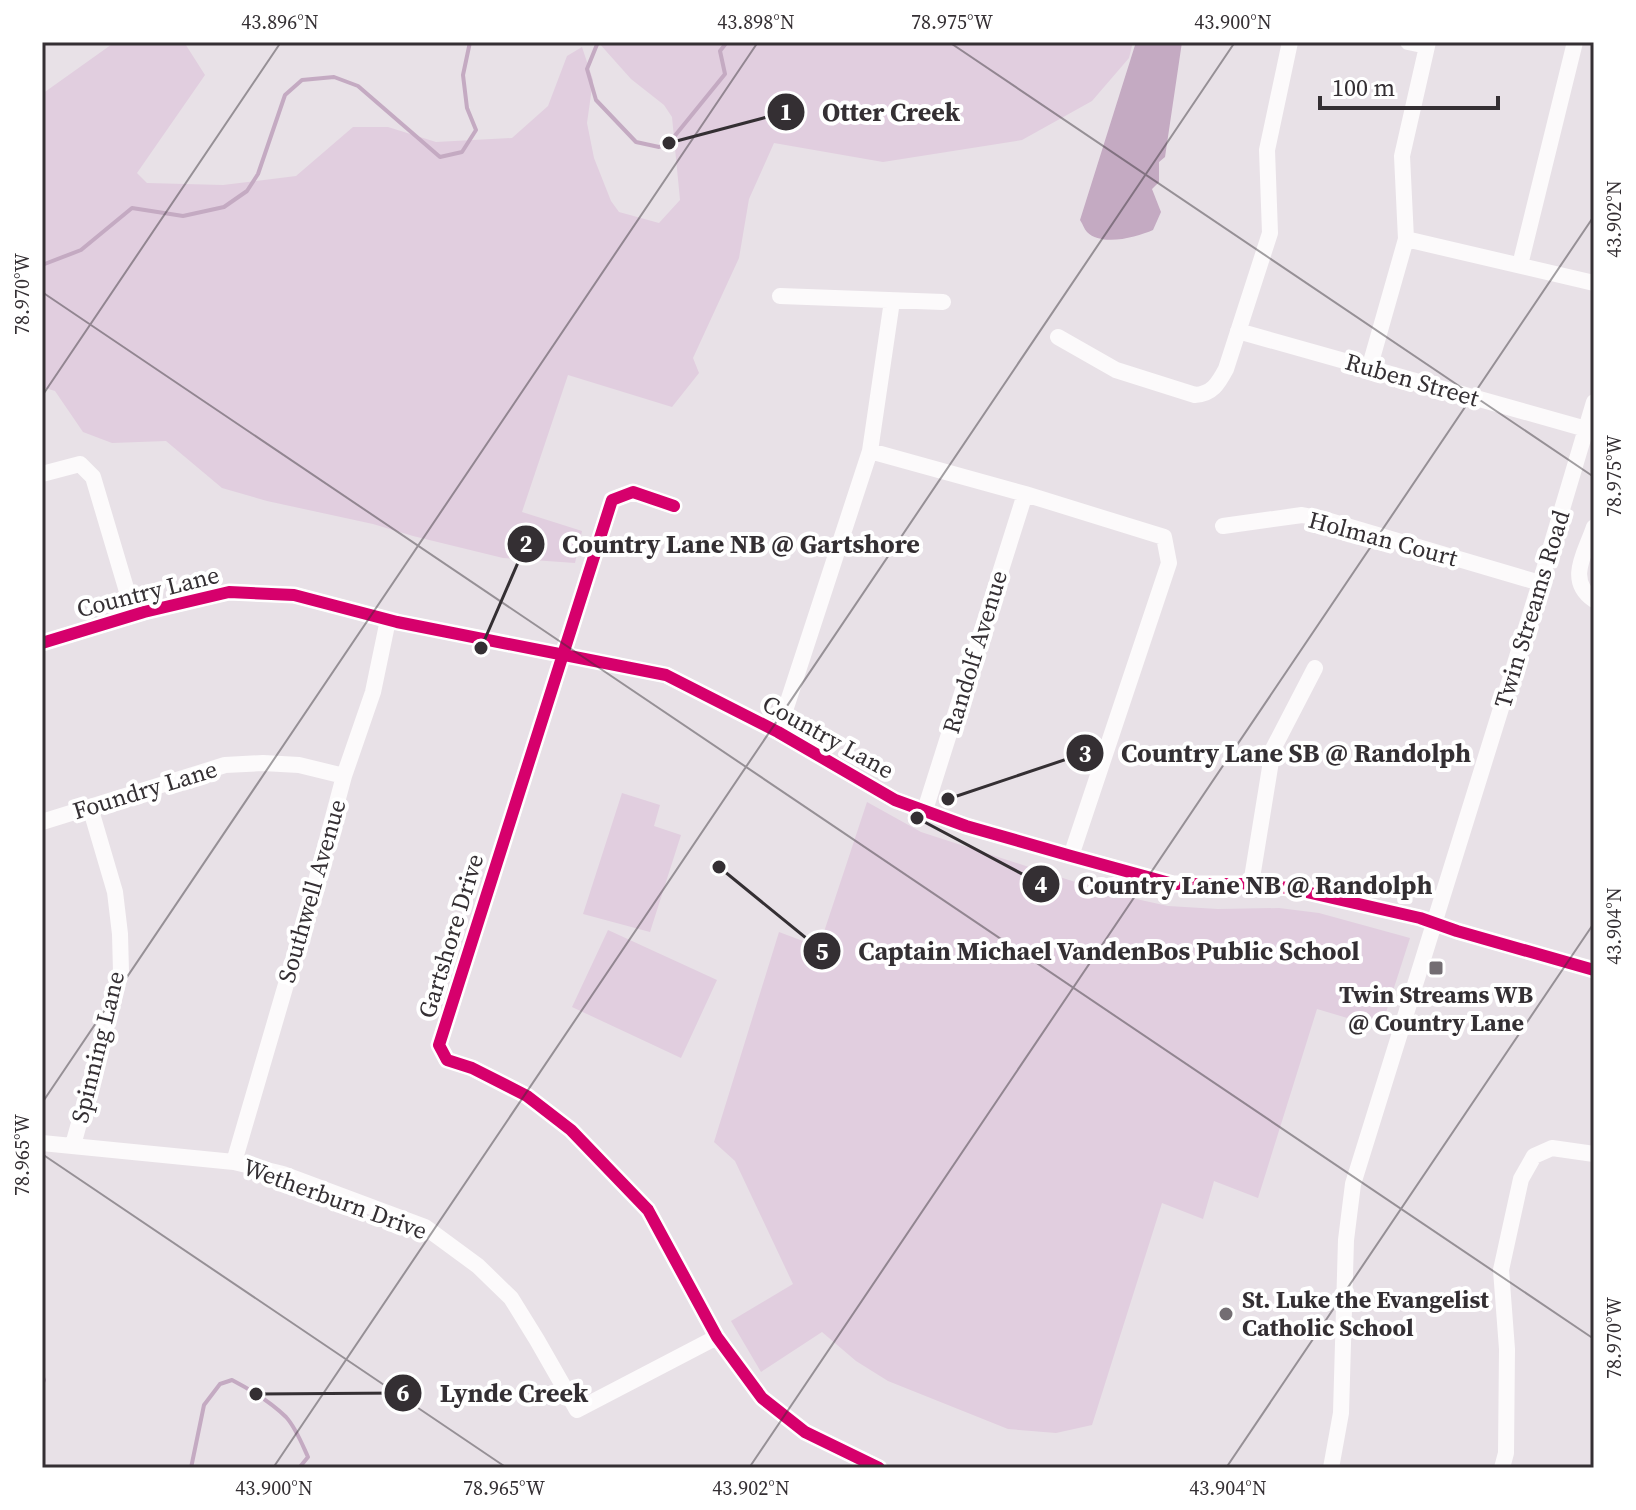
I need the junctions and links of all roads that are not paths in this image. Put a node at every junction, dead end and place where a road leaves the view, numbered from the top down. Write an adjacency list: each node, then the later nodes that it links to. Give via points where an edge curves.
1 (1290, 42): 11 (street, via 1267,150 1270,233)
2 (1408, 42): 4 (street)
3 (1575, 42): 6 (street)
4 (1428, 44): 5 (street, via 1402,156)
5 (1406, 239): 6 (street); 13 (street)
6 (1520, 265): 7 (street)
7 (1594, 283)
8 (780, 296): 9 (street)
9 (892, 301): 10 (street); 16 (street)
10 (943, 302)
11 (1238, 331): 12 (street, via 1216,387 1195,395 1116,370); 13 (street, Ruben Street)
12 (1058, 337)
13 (1369, 369): 15 (street, Ruben Street)
14 (1594, 402): 15 (street, Twin Streams Road)
15 (1586, 429): 22 (street, Twin Streams Road)
16 (870, 451): 18 (street); 29 (street)
17 (42, 474): 24 (street, via 80,464 93,477)
18 (1025, 494): 32 (street, Randolf Avenue); 34 (street, via 1164,537 1169,563)
19 (674, 506): 27 (street, Gartshore Drive, via 633,492 612,500)
20 (1223, 526): 22 (street, Holman Court, via 1302,515)
21 (1594, 527): 23 (street, via 1578,568 1578,579)
22 (1540, 583): 36 (street, Twin Streams Road)
23 (1594, 600)
24 (134, 615): 25 (street, Country Lane, via 229,592 294,595); 26 (street, Country Lane)
25 (388, 620): 27 (street, Country Lane); 30 (street, Southwell Avenue, via 373,692)
26 (42, 643)
27 (563, 654): 29 (street, Country Lane, via 666,675); 42 (street, Gartshore Drive, via 439,1045 447,1060 527,1096 571,1130 648,1210)
28 (1315, 668): 35 (street, via 1273,749)
29 (778, 732): 32 (street, Country Lane, via 895,800)
30 (344, 776): 31 (street, Foundry Lane, via 299,765 225,765); 41 (street, Southwell Avenue)
31 (90, 807): 33 (street, Foundry Lane); 39 (street, Spinning Lane, via 115,892 121,972)
32 (925, 810): 34 (street, Country Lane)
33 (42, 822)
34 (1071, 856): 35 (street, Country Lane, via 1173,884)
35 (1251, 884): 36 (street, Country Lane, via 1289,888)
36 (1434, 923): 37 (street, Country Lane); 44 (street, Twin Streams Road, via 1353,1184 1346,1240 1341,1413)
37 (1594, 969)
38 (42, 1143): 39 (street, Wetherburn Drive)
39 (73, 1145): 41 (street, Wetherburn Drive)
40 (1594, 1154): 45 (street, via 1552,1148 1534,1156 1521,1179 1501,1270 1507,1349)
41 (234, 1162): 42 (street, Wetherburn Drive, via 283,1174 425,1227 511,1298 577,1410)
42 (717, 1337): 43 (street, Gartshore Drive, via 762,1398 805,1432)
43 (879, 1468)
44 (1331, 1468)
45 (1502, 1468)

